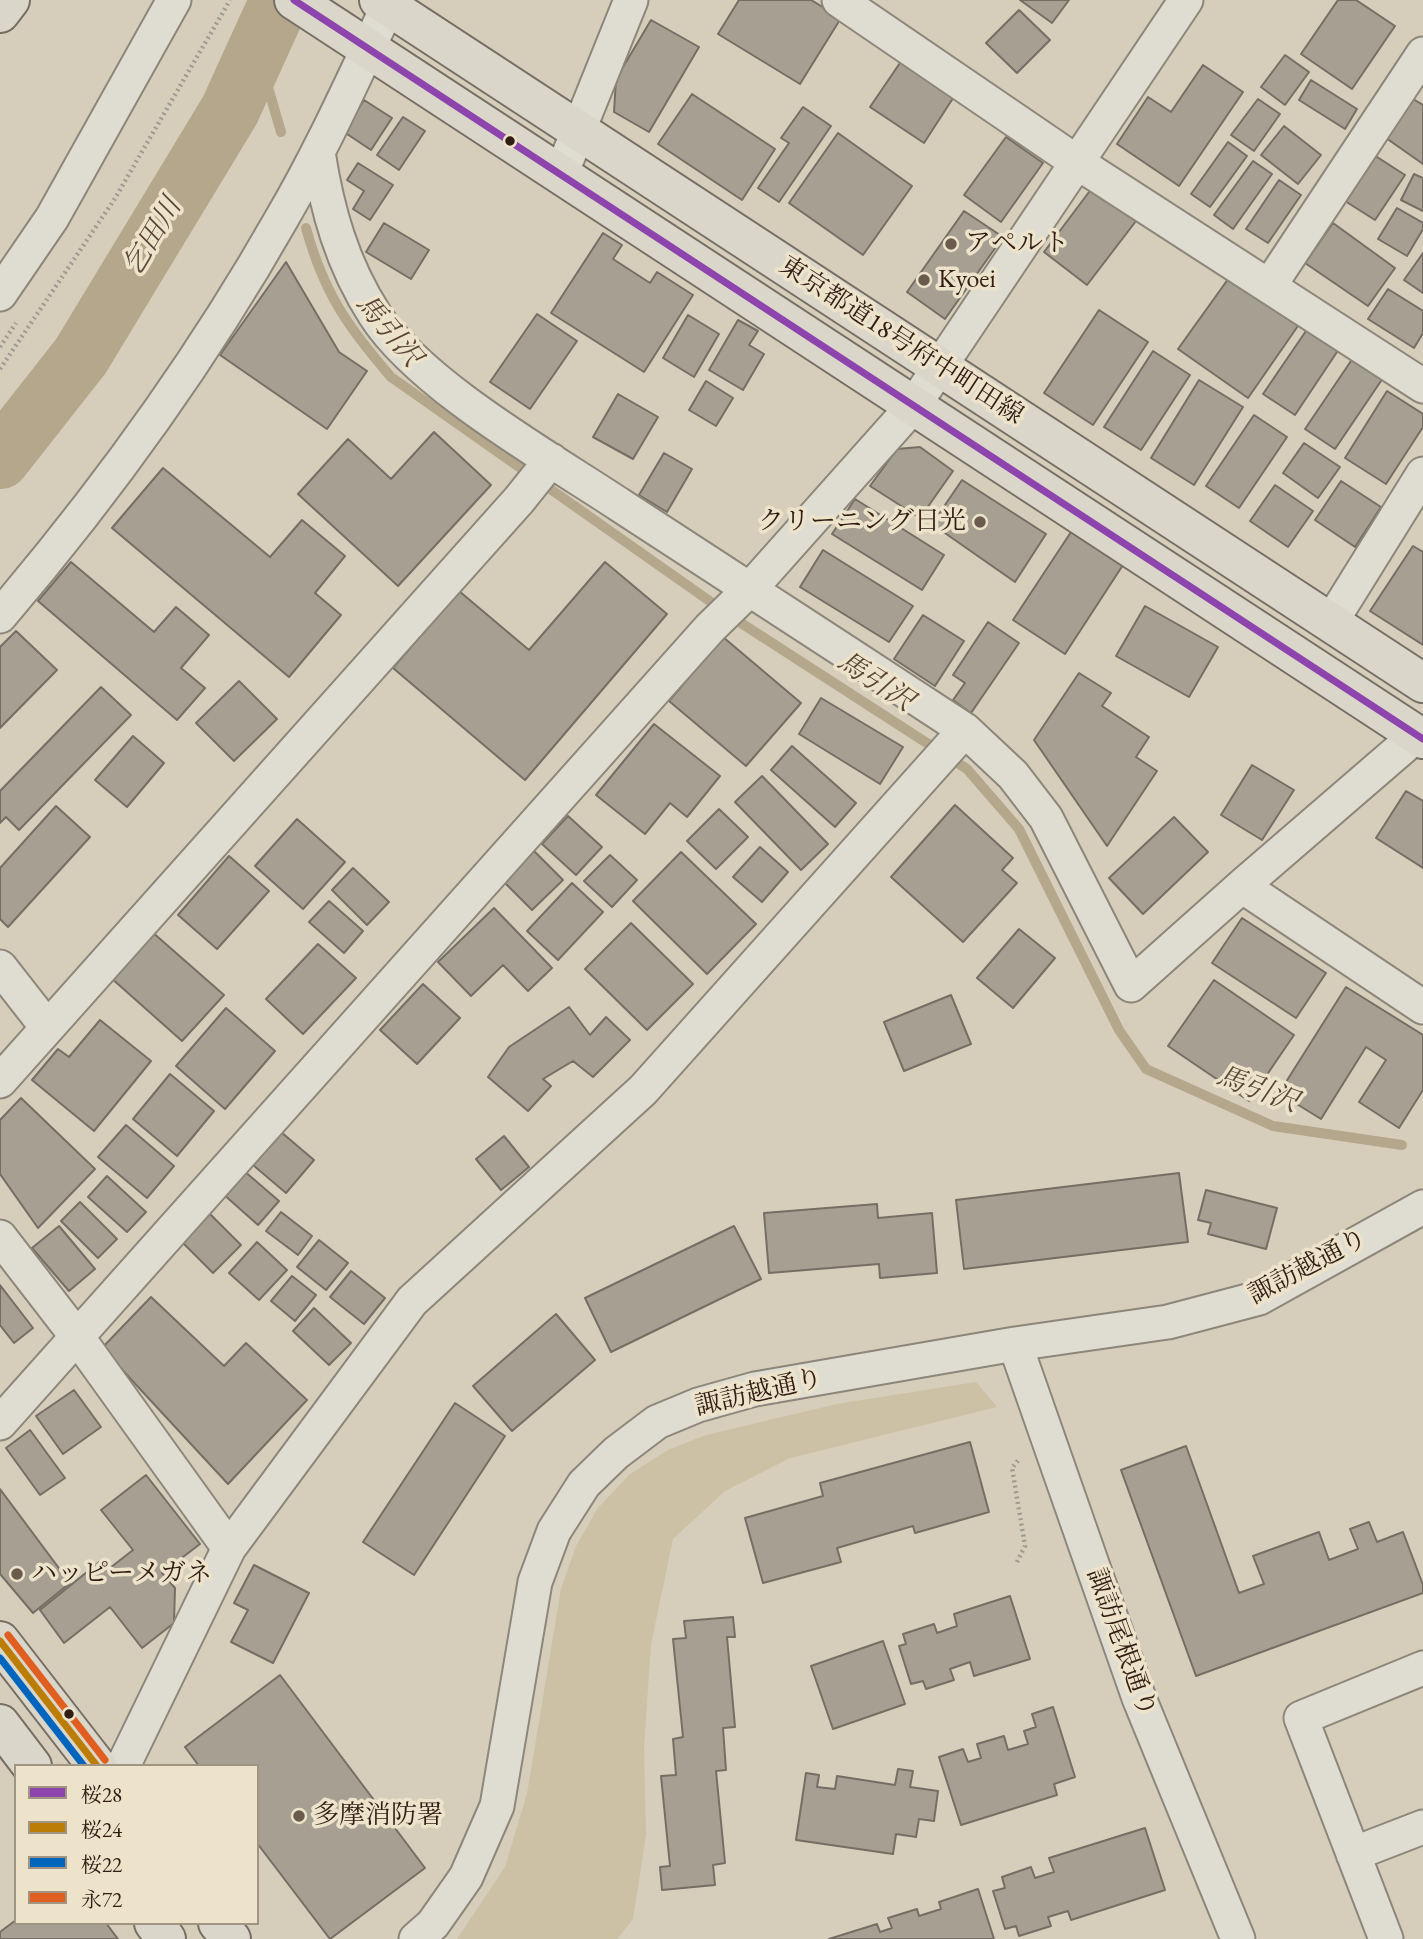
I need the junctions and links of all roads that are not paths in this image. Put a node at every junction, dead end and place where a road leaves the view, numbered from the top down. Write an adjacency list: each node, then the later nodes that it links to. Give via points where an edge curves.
1 (10, 0): 9 (main road)
2 (174, 0): 17 (street, via 52,218)
3 (294, 0): 10 (main road, 東京都道18号府中町田線)
4 (631, 0): 12 (street)
5 (839, 0): 8 (street)
6 (1186, 0): 14 (street)
7 (386, 2): 10 (street); 12 (main road, 東京都道18号府中町田線)
8 (882, 12): 14 (street)
9 (0, 13)
10 (359, 42): 13 (street); 15 (main road, 東京都道18号府中町田線)
11 (1423, 54): 16 (street)
12 (579, 131): 15 (street); 18 (main road, 東京都道18号府中町田線)
13 (318, 152): 21 (street, via 328,211 341,250 376,317 450,390); 24 (street, via 197,355 77,522)
14 (1078, 163): 16 (street); 18 (street)
15 (561, 174): 20 (main road, 東京都道18号府中町田線)
16 (1270, 285): 19 (street)
17 (0, 294)
18 (941, 367): 20 (street); 25 (main road, 東京都道18号府中町田線)
19 (1423, 386)
20 (914, 405): 23 (street); 28 (main road, 東京都道18号府中町田線)
21 (548, 464): 23 (street); 32 (street)
22 (1423, 474): 25 (street)
23 (745, 592): 27 (street); 36 (street)
24 (0, 616)
25 (1331, 622): 26 (main road, 東京都道18号府中町田線)
26 (1423, 683)
27 (960, 735): 29 (street, via 1013,775 1046,818 1132,985); 39 (street, via 643,1090 412,1301)
28 (1420, 737): 29 (street)
29 (1242, 887): 31 (street)
30 (0, 967): 32 (street)
31 (1423, 1007)
32 (47, 1027): 33 (street)
33 (0, 1081)
34 (1423, 1207): 37 (street, 諏訪越通り, via 1259,1298 1168,1322)
35 (0, 1237): 36 (street)
36 (78, 1338): 38 (street); 39 (street)
37 (1015, 1344): 50 (street, 諏訪越通り, via 755,1389 698,1405 657,1422 584,1483 554,1531 535,1581 497,1806 466,1877 433,1924); 51 (street, 諏訪尾根通り, via 1139,1698)
38 (0, 1423)
39 (229, 1548): 45 (street)
40 (0, 1641): 44 (main road)
41 (1423, 1668): 47 (street, via 1301,1717)
42 (0, 1724): 43 (main road)
43 (30, 1764)
44 (95, 1764)
45 (124, 1764)
46 (1423, 1827): 47 (street)
47 (1353, 1854): 52 (street)
48 (220, 1925): 49 (main road)
49 (231, 1939)
50 (416, 1939)
51 (1238, 1939)
52 (1386, 1939)

